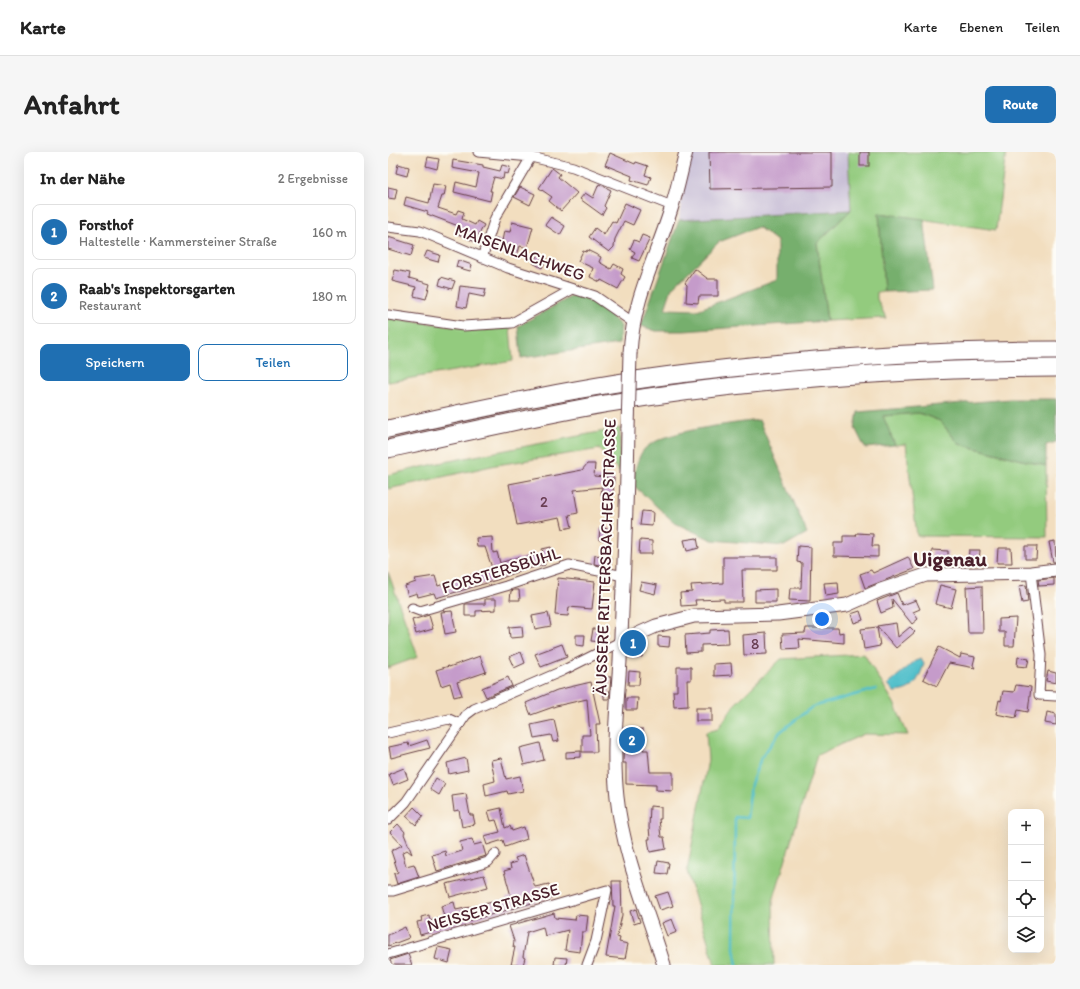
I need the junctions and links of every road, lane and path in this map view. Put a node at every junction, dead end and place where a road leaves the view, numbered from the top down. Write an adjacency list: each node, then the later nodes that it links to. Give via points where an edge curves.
1 (478, 152): 3 (street)
2 (686, 152): 4 (main road, ÄUSSERE RITTERSBACHER STRASSE)
3 (531, 157): 4 (street, via 573,167); 6 (street, via 495,218)
4 (672, 206): 9 (main road, ÄUSSERE RITTERSBACHER STRASSE, via 643,283)
5 (388, 227): 6 (street, MAISENLACHWEG, via 420,231)
6 (482, 258): 7 (street, MAISENLACHWEG)
7 (570, 290): 8 (street, via 512,323 462,326); 9 (street, MAISENLACHWEG, via 595,296)
8 (388, 315)
9 (634, 323): 16 (main road, ÄUSSERE RITTERSBACHER STRASSE, bridge, via 630,353)
10 (1056, 350): 12 (highway, via 911,353 686,373 529,399)
11 (1056, 368): 13 (highway, via 977,368 844,376 693,391 502,423)
12 (388, 429)
13 (388, 449)
14 (1056, 570): 15 (main road)
15 (1031, 573): 18 (main road, via 926,575 847,605 778,614 694,616 656,626); 19 (street, via 1041,655 1039,696)
16 (624, 576): 17 (street, FORSTERSBÜHL, via 569,565 420,611); 18 (main road, ÄUSSERE RITTERSBACHER STRASSE)
17 (412, 608)
18 (620, 642): 20 (street, via 562,671 474,709); 27 (main road, ÄUSSERE RITTERSBACHER STRASSE, via 615,759 622,835)
19 (1056, 696)
20 (460, 724): 21 (street, via 449,719); 22 (street, via 406,802)
21 (388, 734)
22 (388, 820)
23 (495, 854): 24 (street, via 488,862)
24 (388, 891)
25 (388, 954): 26 (street, NEISSER STRASSE, via 607,890 596,941)
26 (587, 965)
27 (664, 965)

